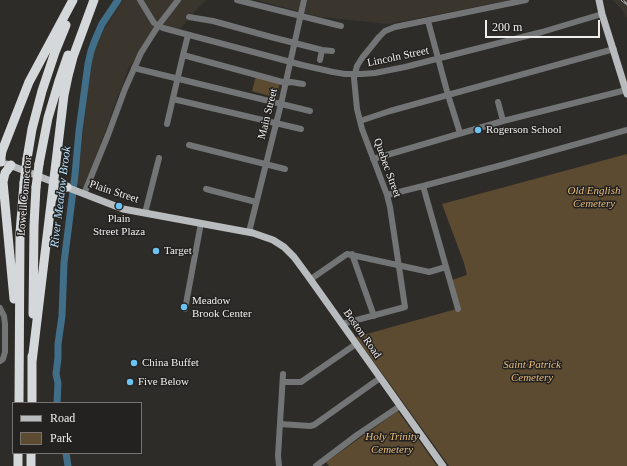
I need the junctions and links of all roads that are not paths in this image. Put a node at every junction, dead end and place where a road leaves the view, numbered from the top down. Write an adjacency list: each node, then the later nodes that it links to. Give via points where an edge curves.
1 (73, 0): 43 (highway, via 29,82)
2 (77, 0): 73 (highway, Lowell Connector, bridge, via 45,80 32,128 27,159 20,233)
3 (93, 0): 51 (highway, via 73,57 66,86); 74 (highway, Lowell Connector, bridge, via 59,81 39,164 34,225)
4 (140, 0): 14 (street, via 150,18)
5 (178, 0): 14 (street)
6 (238, 0): 11 (street)
7 (304, 0): 11 (street, Main Street)
8 (526, 0): 13 (street, Quebec Street)
9 (599, 0): 10 (main road)
10 (602, 14): 18 (main road); 22 (street, Lincoln Street)
11 (300, 16): 15 (street); 17 (street, Main Street)
12 (189, 17): 17 (street)
13 (428, 20): 22 (street); 35 (street, Quebec Street, via 385,31 362,58 357,66 354,87)
14 (158, 26): 16 (street, Lincoln Street); 25 (street, via 144,46)
15 (341, 26)
16 (188, 35): 21 (street); 24 (street, Lincoln Street)
17 (295, 43): 19 (street); 24 (street, Main Street)
18 (614, 49): 29 (main road); 30 (street)
19 (322, 50): 20 (street); 23 (street)
20 (332, 51)
21 (183, 55): 26 (street); 27 (street)
22 (438, 59): 24 (street, Lincoln Street, bridge, via 385,72 362,74 333,72); 30 (street)
23 (320, 60)
24 (290, 62): 27 (street, Main Street)
25 (134, 68): 26 (street); 55 (street)
26 (177, 79): 31 (street); 33 (street)
27 (286, 83): 28 (street); 33 (street, Main Street)
28 (303, 84)
29 (626, 92): 36 (street)
30 (448, 95): 35 (street); 41 (street)
31 (173, 99): 37 (street); 38 (street)
32 (498, 102): 36 (street)
33 (281, 104): 34 (street); 37 (street, Main Street)
34 (310, 111)
35 (360, 121): 45 (street, Quebec Street)
36 (503, 121): 41 (street)
37 (276, 122): 39 (street); 47 (street, Main Street)
38 (167, 124)
39 (300, 129)
40 (627, 130): 52 (street)
41 (460, 133): 45 (street)
42 (190, 145): 47 (street)
43 (2, 146): 46 (highway)
44 (159, 158): 59 (street)
45 (373, 159): 56 (street, Quebec Street)
46 (0, 164): 48 (main road, Plain Street); 50 (highway)
47 (266, 164): 49 (street); 58 (street, Main Street)
48 (11, 165): 50 (highway, via 5,173); 51 (main road, Plain Street)
49 (285, 168)
50 (3, 182): 73 (highway)
51 (53, 182): 53 (main road, Plain Street); 57 (highway)
52 (423, 186): 56 (street); 64 (street)
53 (67, 187): 55 (main road, Plain Street); 57 (highway, via 55,193)
54 (206, 189): 58 (street)
55 (81, 193): 59 (main road, Plain Street, via 123,209)
56 (387, 195): 63 (street, Quebec Street)
57 (52, 199): 74 (highway)
58 (256, 202): 61 (street, Main Street)
59 (145, 213): 60 (main road, Plain Street)
60 (201, 223): 61 (main road, Plain Street); 67 (street)
61 (249, 232): 65 (main road, Boston Road, via 273,240 284,247)
62 (352, 254): 63 (street); 65 (street, via 346,254); 69 (street)
63 (399, 266): 64 (street, via 429,272); 69 (street, Quebec Street, via 405,307)
64 (446, 267): 68 (street)
65 (311, 279): 70 (main road, Boston Road)
66 (0, 308): 72 (street, via 5,324 5,352)
67 (184, 309)
68 (458, 309)
69 (374, 316): 70 (street)
70 (342, 324): 71 (main road, Boston Road)
71 (356, 344): 76 (main road, Boston Road); 77 (street, via 303,381)
72 (0, 361)
73 (19, 362): 78 (highway, Lowell Connector)
74 (32, 362): 79 (highway, Lowell Connector)
75 (283, 374): 77 (street)
76 (380, 378): 80 (main road, Boston Road); 81 (street, via 314,425)
77 (283, 382): 81 (street)
78 (18, 402)
79 (32, 402)
80 (400, 406): 87 (street); 88 (main road, Boston Road)
81 (280, 424): 86 (street)
82 (18, 454): 84 (highway)
83 (31, 454): 85 (highway)
84 (18, 466)
85 (31, 466)
86 (279, 466)
87 (316, 466)
88 (443, 466)

